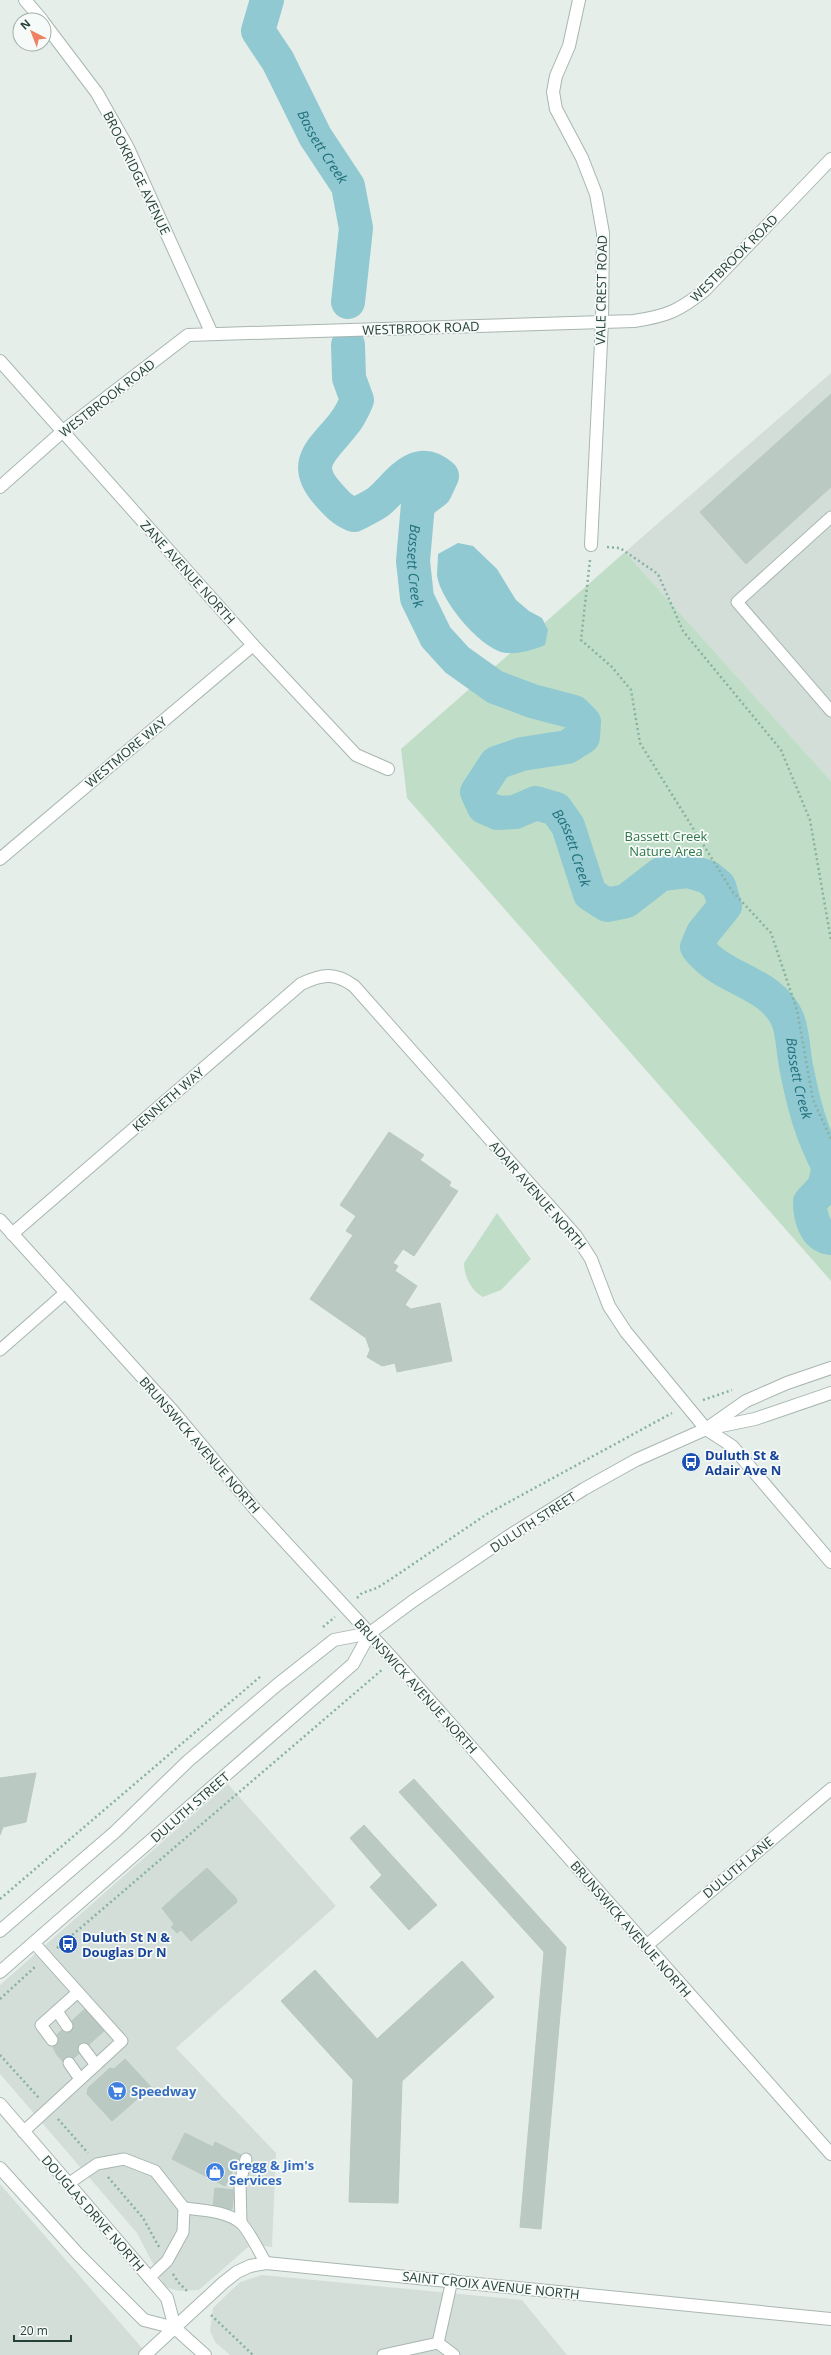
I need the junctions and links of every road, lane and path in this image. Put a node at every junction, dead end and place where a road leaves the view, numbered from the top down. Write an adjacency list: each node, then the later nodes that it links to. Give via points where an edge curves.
1 (25, 0): 3 (street)
2 (579, 0): 6 (street, VALE CREST ROAD, via 569,46 556,76 553,92 556,109 582,158 596,194 603,233)
3 (35, 12)
4 (52, 33): 7 (street, BROOKRIDGE AVENUE, via 97,94 128,148)
5 (831, 159): 6 (street, WESTBROOK ROAD, via 705,290 684,307 660,317)
6 (602, 322): 7 (street, WESTBROOK ROAD); 12 (street, VALE CREST ROAD)
7 (212, 334): 9 (street, WESTBROOK ROAD, via 188,335)
8 (0, 361): 9 (street, ZANE AVENUE NORTH)
9 (63, 432): 10 (street, WESTBROOK ROAD); 13 (street, ZANE AVENUE NORTH)
10 (0, 487)
11 (831, 517): 14 (lane, via 737,602)
12 (591, 545): 17 (path, via 620,548 658,574 683,631 781,750 810,820); 19 (path, via 581,640 612,667 631,690 640,743 732,891 771,933 797,1010 814,1100)
13 (253, 645): 15 (street, ZANE AVENUE NORTH, via 356,755); 16 (street, WESTMORE WAY)
14 (831, 711)
15 (388, 769)
16 (0, 859)
17 (831, 940)
18 (330, 975): 21 (street, KENNETH WAY, via 301,984); 26 (street, ADAIR AVENUE NORTH, via 343,978 354,986 576,1236 591,1259 617,1321)
19 (831, 1139)
20 (0, 1220): 21 (street, BRUNSWICK AVENUE NORTH)
21 (12, 1234): 22 (street, BRUNSWICK AVENUE NORTH)
22 (66, 1293): 23 (lane); 28 (street, BRUNSWICK AVENUE NORTH, via 172,1410 255,1509)
23 (0, 1350)
24 (831, 1368): 26 (street, DULUTH STREET, via 746,1401)
25 (831, 1394): 26 (street, DULUTH STREET, via 755,1419)
26 (706, 1429): 27 (street, ADAIR AVENUE NORTH, via 732,1446); 28 (street, DULUTH STREET, via 636,1460 584,1488 413,1601)
27 (831, 1562)
28 (370, 1633): 29 (street, BRUNSWICK AVENUE NORTH); 31 (street, DULUTH STREET, via 334,1640 277,1685 188,1761 115,1832); 32 (street, DULUTH STREET, via 353,1664)
29 (394, 1660): 33 (street, BRUNSWICK AVENUE NORTH); 34 (path)
30 (831, 1789): 33 (street, DULUTH LANE)
31 (0, 1931)
32 (34, 1943): 34 (lane); 35 (street, DULUTH STREET)
33 (646, 1946): 49 (street, BRUNSWICK AVENUE NORTH)
34 (46, 1958): 36 (lane); 37 (path)
35 (0, 1972)
36 (78, 1992): 38 (lane); 44 (lane, via 122,2041)
37 (0, 1999)
38 (57, 2011): 39 (lane); 40 (lane, via 41,2025)
39 (67, 2026)
40 (52, 2040)
41 (84, 2049): 44 (lane)
42 (0, 2055): 47 (path)
43 (69, 2063): 45 (lane)
44 (96, 2065): 45 (lane)
45 (80, 2079): 47 (lane)
46 (0, 2104): 48 (street, DOUGLAS DRIVE NORTH)
47 (49, 2108): 48 (lane); 51 (path)
48 (23, 2132): 53 (street, DOUGLAS DRIVE NORTH)
49 (829, 2147)
50 (246, 2159): 55 (lane, via 240,2183)
51 (97, 2164): 53 (lane); 54 (lane, via 124,2159 154,2171); 56 (path, via 143,2218)
52 (0, 2168): 62 (street, via 78,2254 144,2320)
53 (68, 2184): 58 (street, DOUGLAS DRIVE NORTH)
54 (184, 2208): 55 (lane, via 219,2213); 56 (lane, via 183,2232)
55 (241, 2223): 57 (lane)
56 (166, 2261): 58 (lane); 60 (path, via 178,2282)
57 (266, 2263): 59 (street, SAINT CROIX AVENUE NORTH); 60 (street, SAINT CROIX AVENUE NORTH, via 237,2272)
58 (149, 2278): 62 (street, DOUGLAS DRIVE NORTH, via 167,2298)
59 (452, 2280): 61 (street, SAINT CROIX AVENUE NORTH); 63 (lane)
60 (201, 2304): 62 (street, SAINT CROIX AVENUE NORTH); 66 (path)
61 (831, 2320)
62 (174, 2328): 64 (street, SAINT CROIX AVENUE NORTH); 65 (street)
63 (438, 2343): 67 (lane); 68 (lane)
64 (145, 2355)
65 (205, 2355)
66 (253, 2355)
67 (383, 2355)
68 (454, 2355)

